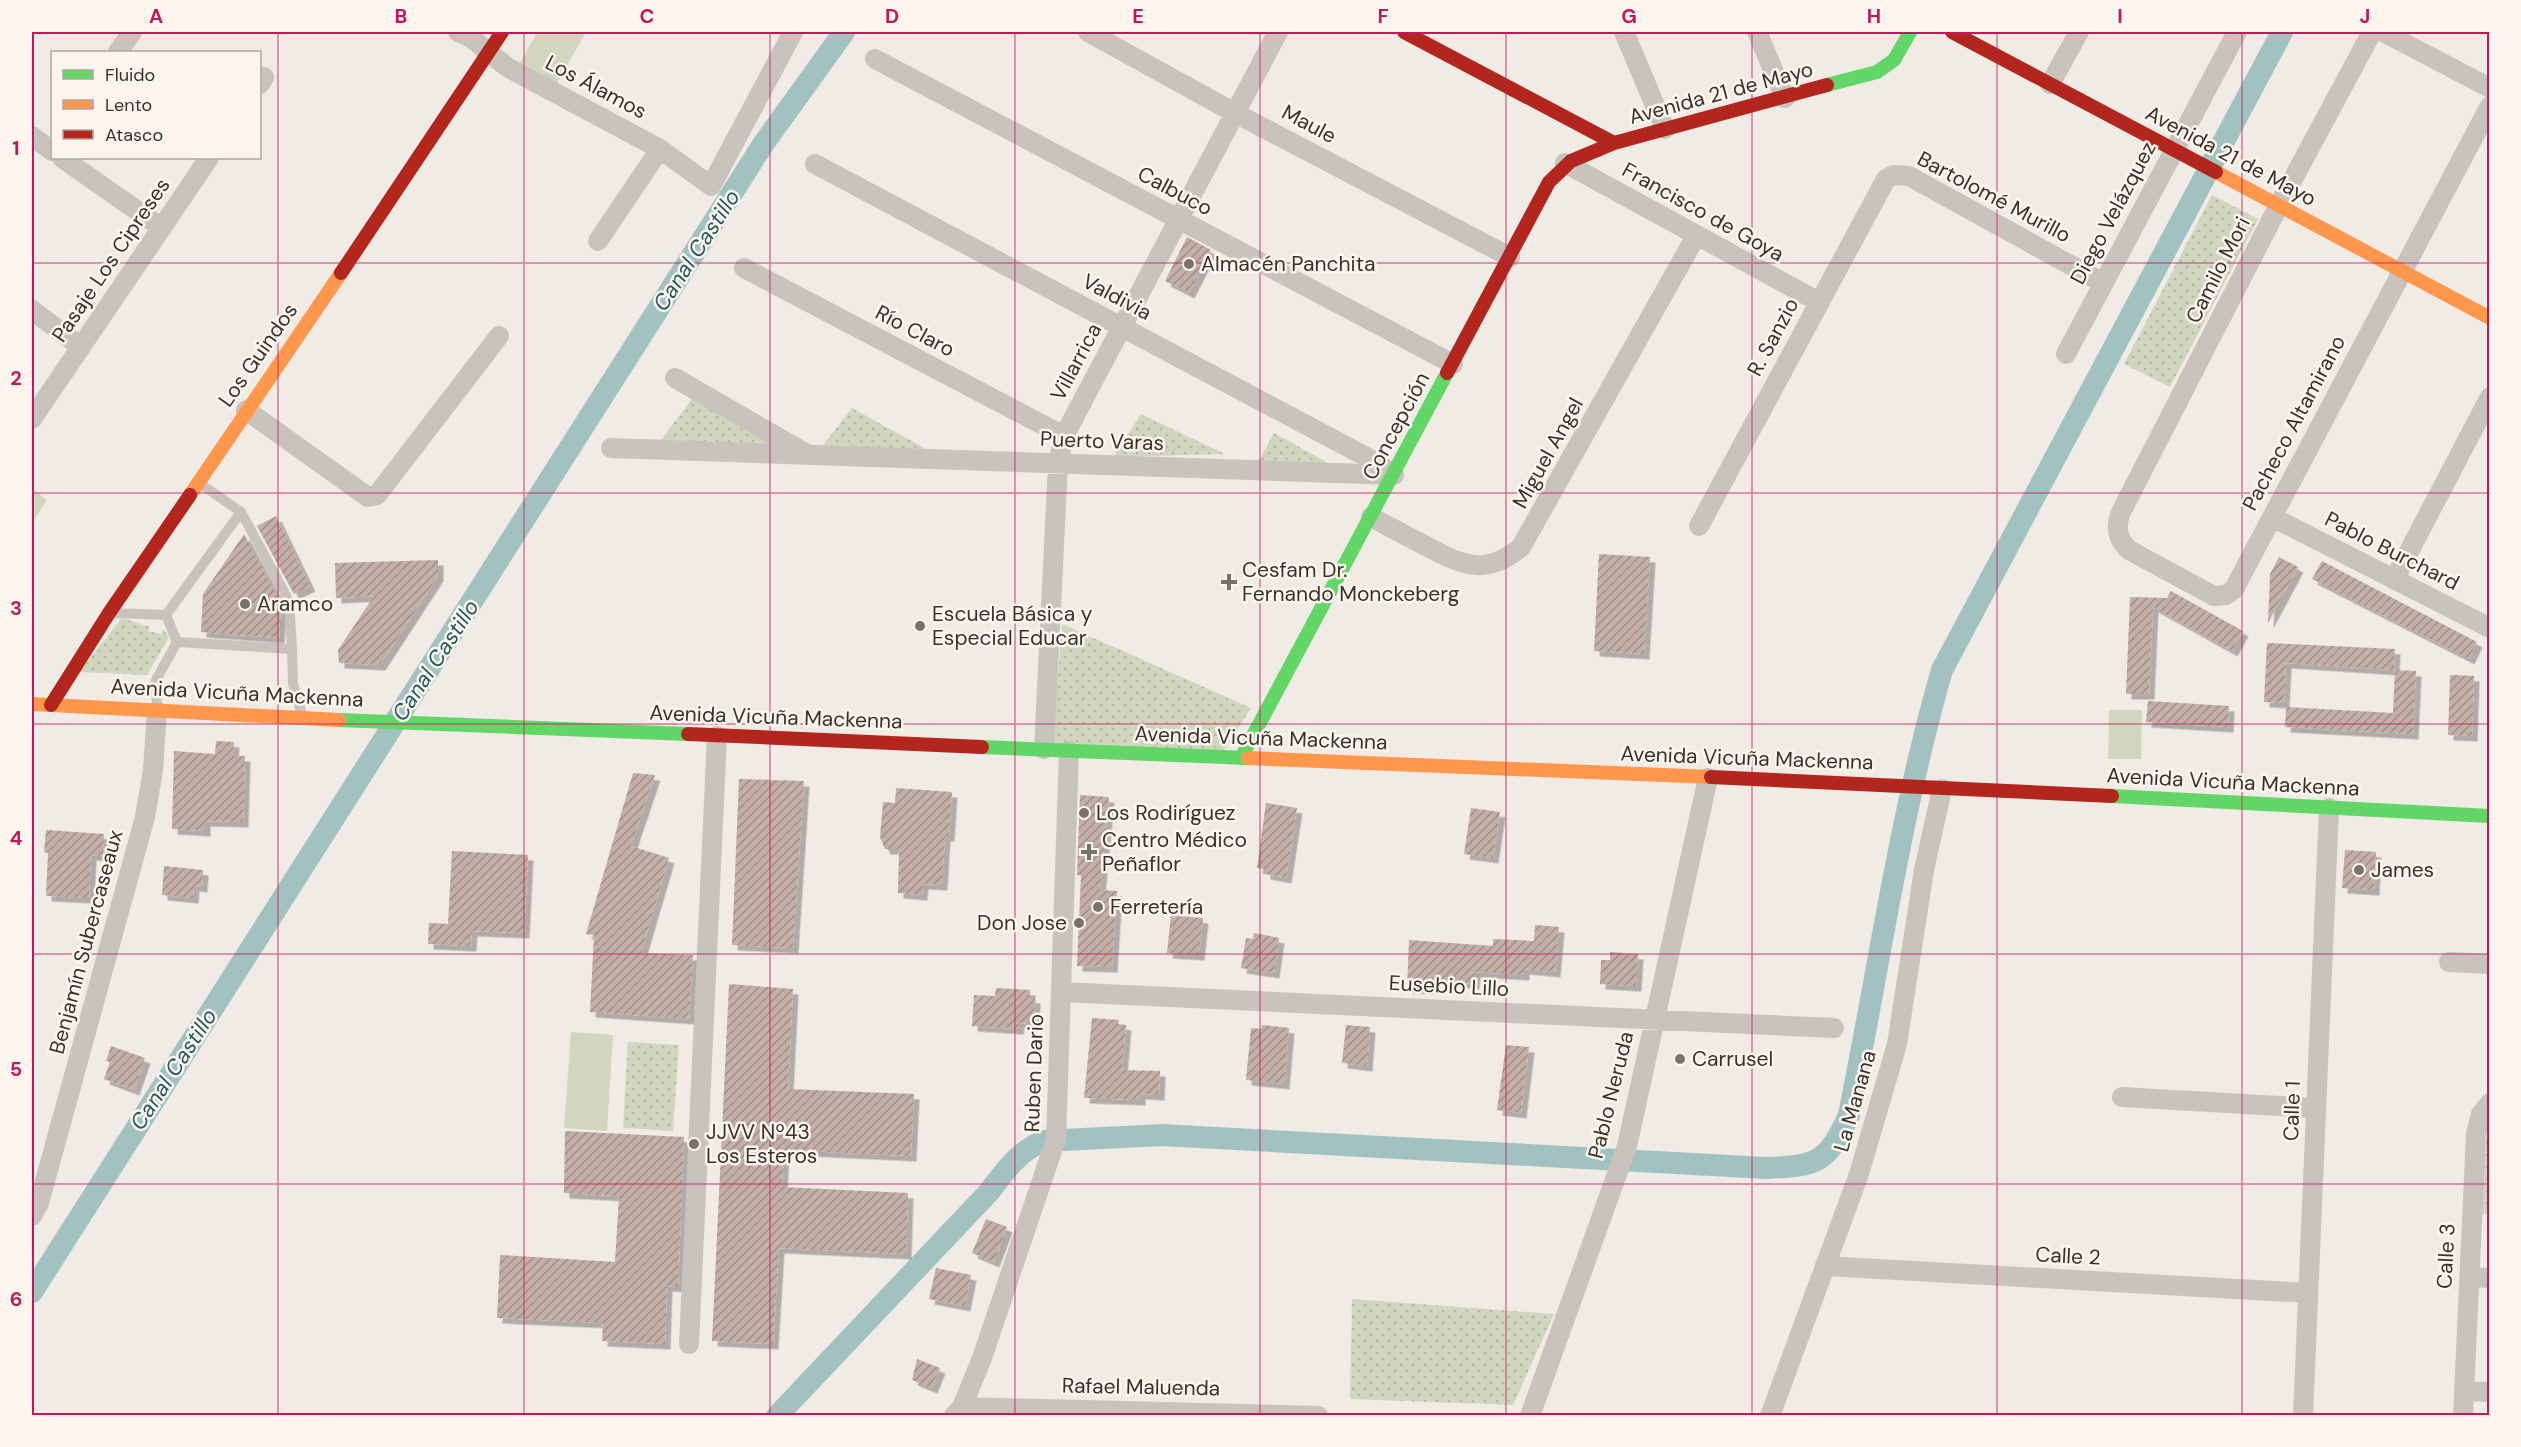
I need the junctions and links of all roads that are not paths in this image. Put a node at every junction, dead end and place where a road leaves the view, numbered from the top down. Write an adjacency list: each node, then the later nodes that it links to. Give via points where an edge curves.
1 (132, 32): 17 (street)
2 (458, 32): 19 (street, Los Álamos)
3 (502, 32): 19 (street, Los Guindos)
4 (793, 32): 30 (street, Los Álamos, via 711,186)
5 (1088, 32): 25 (street, Maule)
6 (1278, 32): 25 (street, Villarrica)
7 (1404, 32): 28 (street, Avenida 21 de Mayo)
8 (1624, 32): 26 (street)
9 (1757, 32): 23 (street)
10 (1892, 32): 18 (street)
11 (1910, 32): 18 (street, Avenida 21 de Mayo)
12 (1952, 32): 21 (street, Avenida 21 de Mayo)
13 (2079, 32): 21 (street)
14 (2237, 32): 31 (street, Diego Velázquez)
15 (2372, 32): 37 (street, Camilo Mori)
16 (2383, 32): 22 (street)
17 (118, 51)
18 (1900, 51): 23 (street, Avenida 21 de Mayo, via 1877,72)
19 (489, 52): 30 (street, Los Álamos, via 507,66); 56 (street, Los Guindos)
20 (875, 59): 38 (street, Calbuco)
21 (2050, 84): 31 (street, Avenida 21 de Mayo)
22 (2490, 88)
23 (1785, 98): 26 (street, Avenida 21 de Mayo)
24 (2490, 106): 44 (street, Pacheco Altamirano)
25 (1235, 113): 38 (street, Villarrica); 42 (street, Maule)
26 (1665, 129): 28 (street, Avenida 21 de Mayo)
27 (32, 136): 29 (street)
28 (1614, 143): 34 (street)
29 (51, 148)
30 (660, 149): 41 (street)
31 (2182, 154): 37 (street, Avenida 21 de Mayo); 45 (street, Diego Velázquez)
32 (66, 159): 39 (street)
33 (208, 159): 39 (street, Pasaje Los Cipreses)
34 (1564, 163): 40 (street, Francisco de Goya); 42 (street, Concepción)
35 (815, 164): 49 (street, Valdivia)
36 (1894, 175): 45 (street, Bartolomé Murillo, via 1909,176); 46 (street, R. Sanzio, via 1882,185)
37 (2279, 205): 44 (street, Avenida 21 de Mayo); 69 (street, Camilo Mori, via 2121,512 2118,533 2130,550 2214,596)
38 (1178, 220): 49 (street, Villarrica); 53 (street, Calbuco)
39 (162, 228): 51 (street, Pasaje Los Cipreses)
40 (1696, 236): 46 (street, Francisco de Goya); 66 (street, Miguel Angel, via 1521,548 1502,561 1469,566)
41 (598, 241)
42 (1510, 257): 53 (street, Concepción)
43 (744, 268): 58 (street, Río Claro)
44 (2401, 270): 48 (street, Avenida 21 de Mayo); 65 (street, Pacheco Altamirano)
45 (2103, 283): 52 (street, Diego Velázquez)
46 (1819, 302): 67 (street, R. Sanzio)
47 (32, 310): 51 (street)
48 (2490, 318)
49 (1122, 327): 58 (street, Villarrica); 62 (street, Valdivia)
50 (499, 336): 56 (street, via 377,495 368,497)
51 (81, 346): 57 (street, Pasaje Los Cipreses)
52 (2066, 354)
53 (1453, 364): 62 (street, Concepción)
54 (675, 378): 60 (street, Puerto Varas)
55 (2490, 397): 68 (street)
56 (246, 410): 63 (street, Los Guindos)
57 (32, 419)
58 (1064, 436): 61 (street, Villarrica)
59 (611, 448): 60 (street, Puerto Varas)
60 (808, 454): 61 (street, Puerto Varas)
61 (1058, 464): 62 (street, Puerto Varas); 80 (street, Villarrica)
62 (1394, 475): 66 (street, Concepción)
63 (197, 482): 64 (lane); 70 (street, Los Guindos)
64 (241, 512): 71 (lane); 74 (lane, via 289,601)
65 (2272, 517): 68 (street, Pablo Burchard); 69 (street, Pacheco Altamirano, via 2234,589)
66 (1371, 518): 82 (street, Concepción)
67 (1699, 526)
68 (2394, 579): 72 (street, Pablo Burchard)
69 (2226, 595)
70 (109, 613): 71 (lane); 76 (street, Los Guindos)
71 (166, 615): 73 (lane)
72 (2490, 628)
73 (177, 642): 74 (lane); 77 (lane, via 156,680)
74 (292, 650): 78 (lane, via 293,684)
75 (32, 704): 76 (street, Avenida Vicuña Mackenna)
76 (51, 705): 77 (street, Avenida Vicuña Mackenna)
77 (157, 711): 78 (street, Avenida Vicuña Mackenna); 95 (street, Benjamín Subercaseaux, via 145,817)
78 (302, 718): 79 (street, Avenida Vicuña Mackenna)
79 (717, 736): 80 (street, Avenida Vicuña Mackenna); 100 (street)
80 (1044, 750): 81 (street, Avenida Vicuña Mackenna)
81 (1069, 751): 82 (street, Avenida Vicuña Mackenna); 89 (street, Ruben Dario)
82 (1241, 758): 83 (street, Avenida Vicuña Mackenna)
83 (1708, 778): 84 (street, Avenida Vicuña Mackenna); 90 (street, Pablo Neruda)
84 (1942, 789): 85 (street, Avenida Vicuña Mackenna); 96 (street, La Manana, via 1924,870 1897,1044 1859,1174)
85 (2329, 808): 86 (street, Avenida Vicuña Mackenna); 94 (street, Calle 1)
86 (2490, 816)
87 (2449, 962): 88 (street)
88 (2490, 964)
89 (1061, 992): 90 (street, Eusebio Lillo); 103 (street, Ruben Dario, via 1056,1139 982,1358)
90 (1654, 1020): 91 (street, Eusebio Lillo); 105 (street, Pablo Neruda, via 1627,1146)
91 (1834, 1028)
92 (2122, 1097): 94 (street)
93 (2490, 1103): 97 (street, Calle 3, via 2481,1114 2476,1134)
94 (2316, 1108): 99 (street, Calle 1)
95 (32, 1216)
96 (1825, 1266): 99 (street, Calle 2); 106 (street, La Manana)
97 (2469, 1277): 98 (street); 101 (street, Calle 3)
98 (2490, 1278)
99 (2308, 1293): 107 (street, Calle 1)
100 (689, 1344)
101 (2464, 1391): 102 (street); 108 (street, Calle 3)
102 (2490, 1392)
103 (958, 1411): 104 (street, Rafael Maluenda)
104 (1318, 1416)
105 (1530, 1416)
106 (1770, 1416)
107 (2303, 1416)
108 (2463, 1416)

